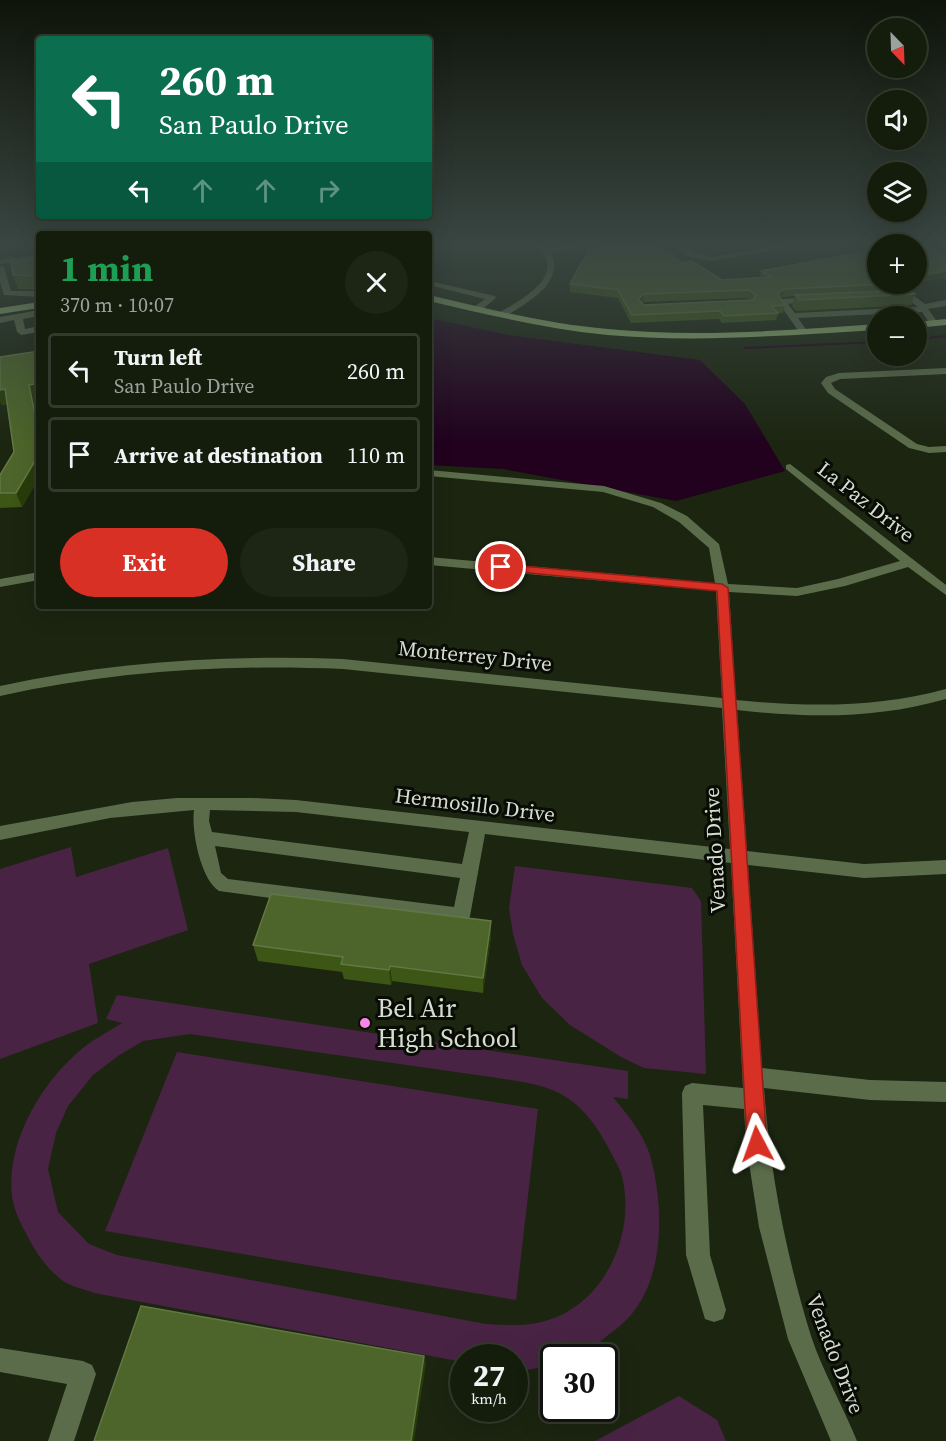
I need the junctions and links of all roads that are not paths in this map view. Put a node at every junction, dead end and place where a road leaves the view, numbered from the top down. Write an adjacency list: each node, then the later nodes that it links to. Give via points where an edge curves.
1 (33, 309): 8 (main road)
2 (478, 309): 9 (main road)
3 (510, 309): 9 (street)
4 (787, 309): 10 (street)
5 (862, 309): 10 (street)
6 (922, 309): 14 (street)
7 (36, 310): 11 (street)
8 (0, 311)
9 (502, 315): 18 (main road, via 577,329 639,334 699,336)
10 (792, 316): 18 (street)
11 (18, 317): 12 (street); 17 (street, via 21,332)
12 (0, 320)
13 (946, 322): 14 (main road)
14 (934, 323): 15 (main road)
15 (927, 324)
16 (867, 328): 18 (main road)
17 (36, 330)
18 (803, 331)
19 (946, 370): 20 (street, via 839,376 826,384 913,446)
20 (946, 449)
21 (789, 467): 24 (street, La Paz Drive)
22 (432, 473): 27 (street, Venado Drive, via 604,489 657,505 683,519 715,547)
23 (432, 561): 27 (street)
24 (910, 562): 27 (street, via 812,590); 28 (street, La Paz Drive)
25 (36, 577): 26 (street)
26 (0, 583)
27 (722, 588): 31 (street, Venado Drive)
28 (946, 591)
29 (0, 691): 31 (street, Monterrey Drive, via 138,668 289,661)
30 (946, 694): 31 (street, Monterrey Drive, via 904,705 837,712)
31 (729, 703): 36 (street, Venado Drive)
32 (203, 804): 33 (street, Hermosillo Drive, via 296,806); 34 (street, Hermosillo Drive, via 113,810); 35 (street)
33 (478, 828): 36 (street, Hermosillo Drive); 38 (street)
34 (0, 833)
35 (205, 838): 38 (street); 38 (street, via 213,874 225,886 461,916)
36 (739, 858): 37 (street, Hermosillo Drive, via 864,871); 39 (street, Venado Drive)
37 (946, 867)
38 (470, 872)
39 (752, 1077): 40 (street, via 870,1090); 41 (street, Venado Drive)
40 (946, 1092)
41 (754, 1100): 42 (street, via 692,1093 698,1255); 45 (street, Venado Drive, via 770,1227 800,1339)
42 (714, 1310)
43 (0, 1360): 44 (street, via 83,1374)
44 (61, 1441)
45 (844, 1441)

